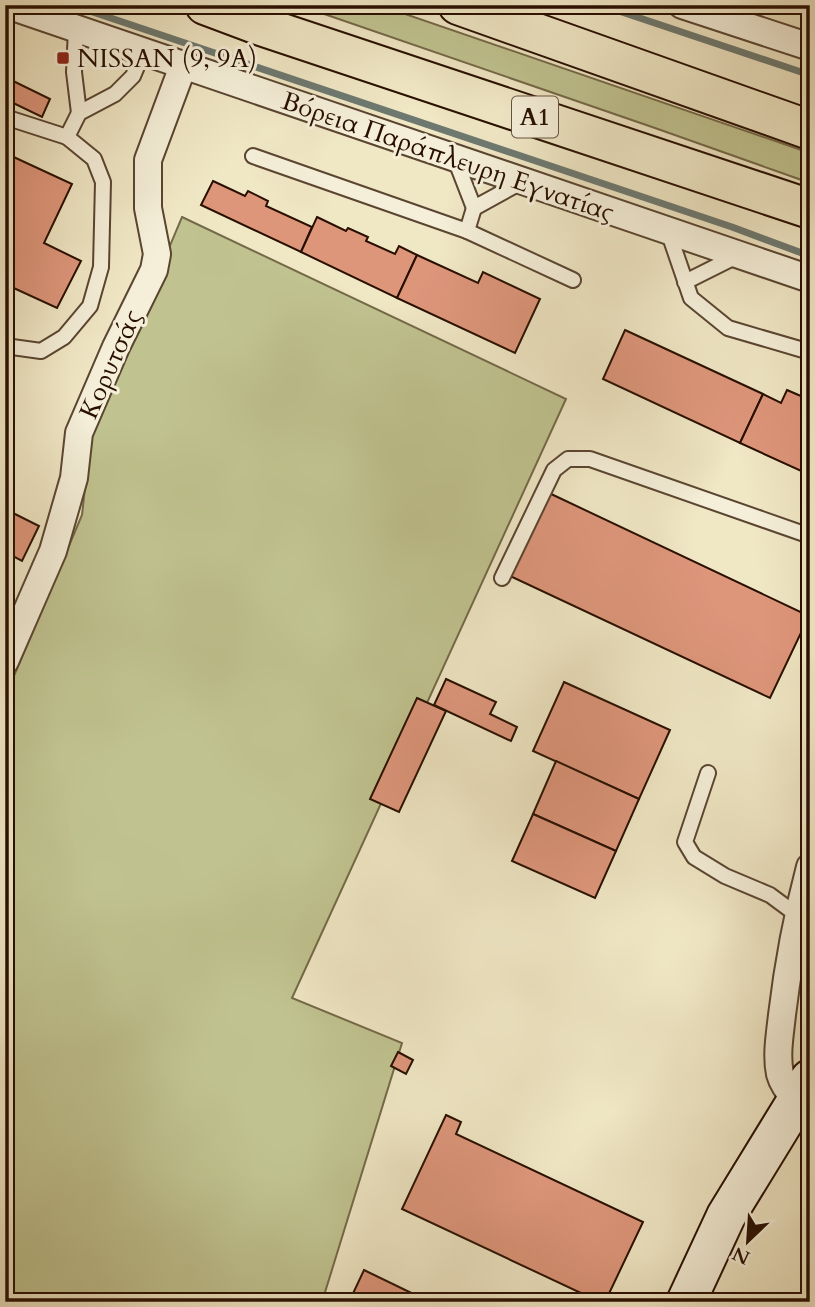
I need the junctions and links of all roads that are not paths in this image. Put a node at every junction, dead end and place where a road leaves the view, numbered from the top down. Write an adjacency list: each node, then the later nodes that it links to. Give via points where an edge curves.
1 (7, 5): 5 (street, Βόρεια Παράπλευρη Εγνατίας)
2 (205, 5): 17 (highway, Α1)
3 (458, 5): 11 (highway)
4 (682, 5): 6 (street)
5 (76, 29): 7 (street, Βόρεια Παράπλευρη Εγνατίας); 9 (lane, via 74,72)
6 (810, 47)
7 (143, 52): 8 (street, Βόρεια Παράπλευρη Εγνατίας); 9 (lane, via 132,76 115,94)
8 (183, 66): 14 (street, Βόρεια Παράπλευρη Εγνατίας); 28 (street, Κορυτσάς, via 148,160 148,208 157,254 154,270 79,433 74,478 53,551)
9 (79, 113): 12 (lane)
10 (5, 117): 12 (lane)
11 (810, 130)
12 (67, 137): 24 (lane, via 94,159 103,183 101,267 90,306 64,337 41,351)
13 (253, 156): 18 (lane)
14 (455, 159): 15 (street, Βόρεια Παράπλευρη Εγνατίας); 16 (lane)
15 (523, 181): 16 (lane); 19 (street, Βόρεια Παράπλευρη Εγνατίας)
16 (474, 208): 18 (lane)
17 (810, 209)
18 (467, 231): 22 (lane)
19 (668, 231): 20 (street, Βόρεια Παράπλευρη Εγνατίας); 23 (lane)
20 (738, 255): 21 (street, Βόρεια Παράπλευρη Εγνατίας); 23 (lane)
21 (810, 279)
22 (573, 280)
23 (685, 282): 25 (lane, via 691,298 728,328)
24 (5, 346)
25 (810, 352)
26 (810, 536): 27 (lane, via 590,459 568,459 554,470)
27 (502, 578)
28 (8, 651)
29 (708, 773): 31 (lane, via 685,842 694,857 770,895)
30 (810, 867): 31 (street)
31 (804, 919): 32 (street, via 786,979 779,1072 784,1086)
32 (805, 1096): 33 (street, via 726,1216)
33 (686, 1302)

